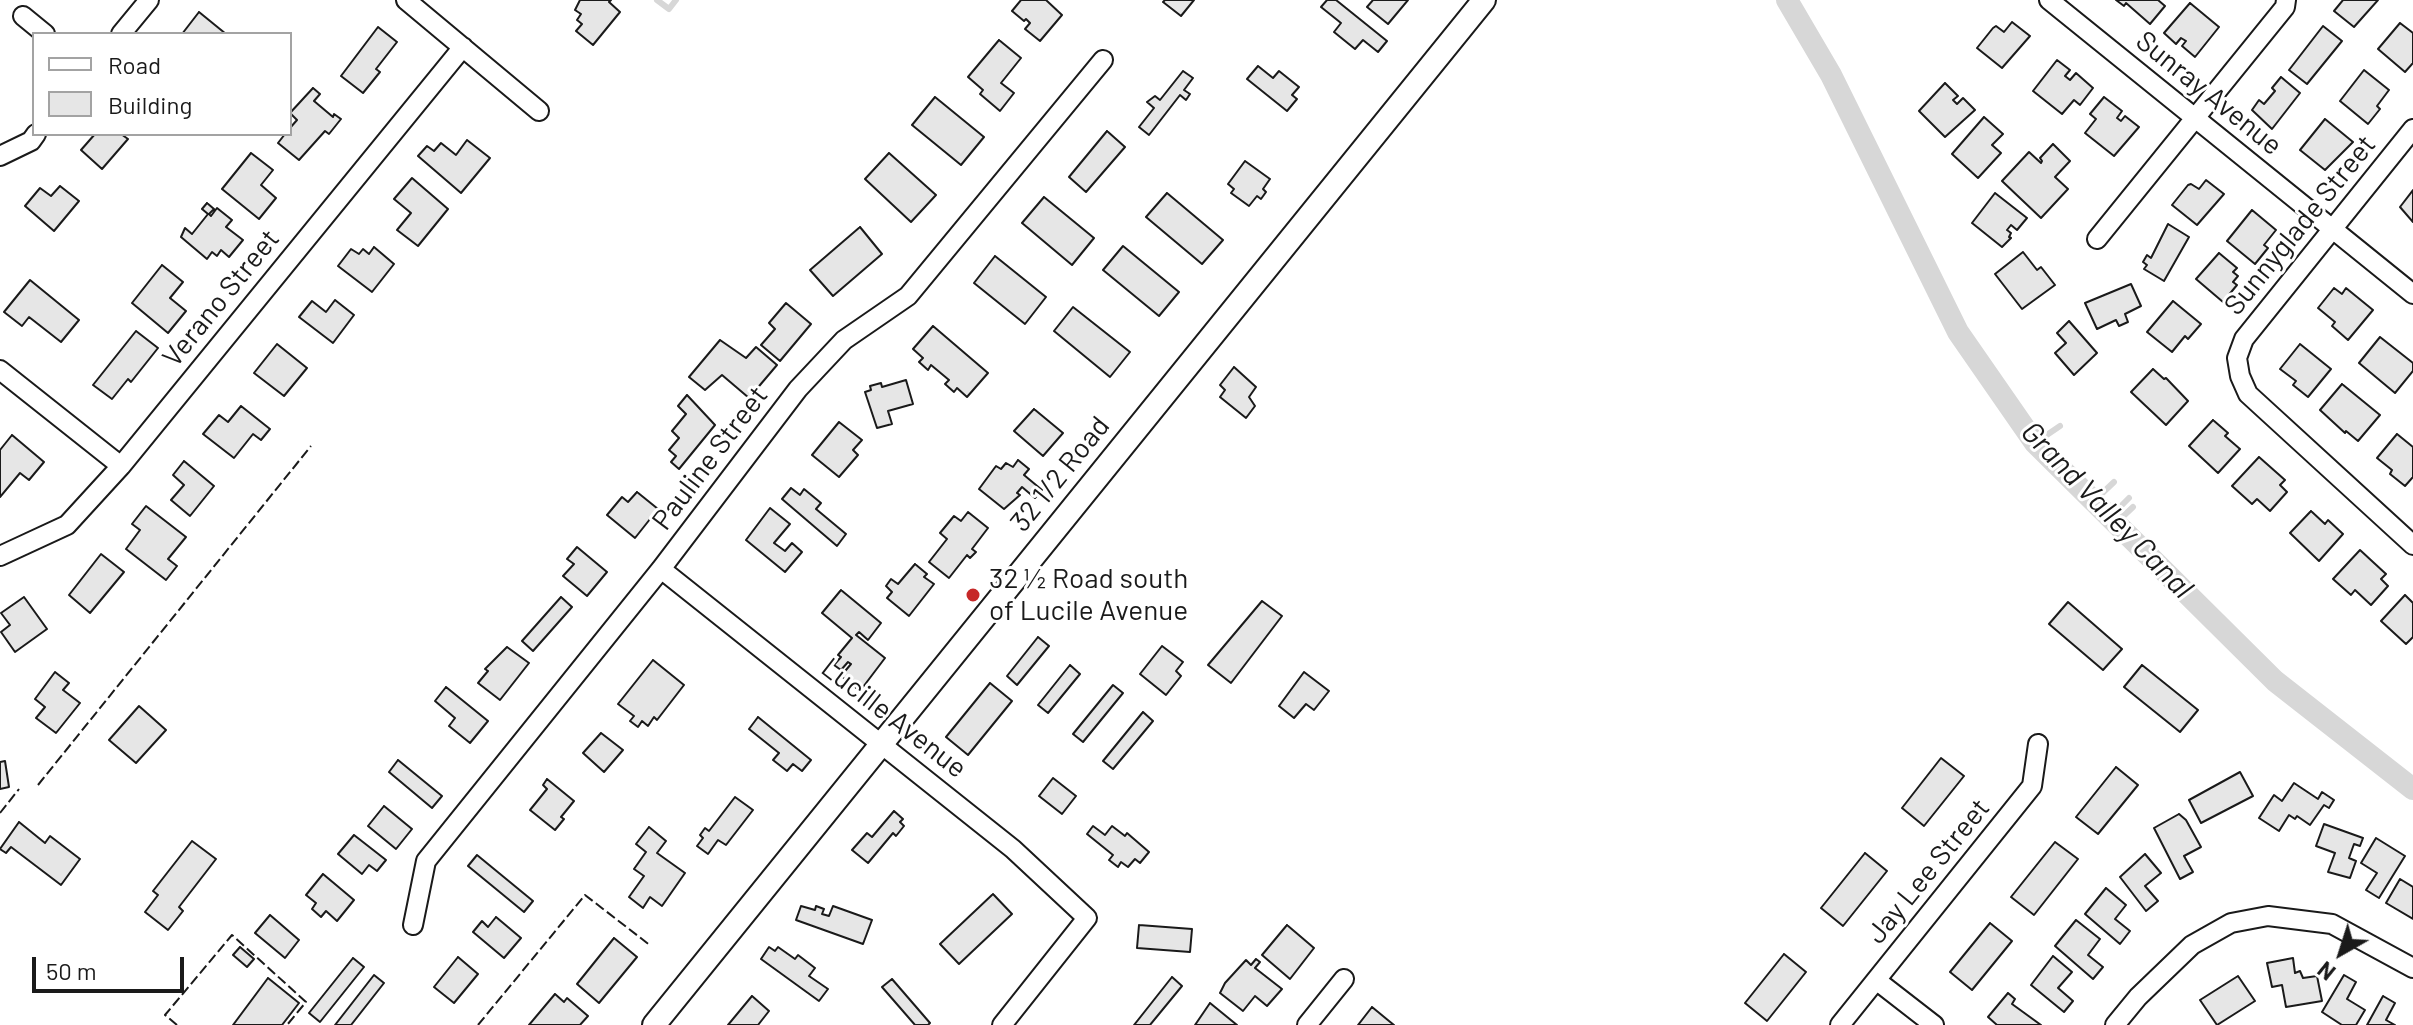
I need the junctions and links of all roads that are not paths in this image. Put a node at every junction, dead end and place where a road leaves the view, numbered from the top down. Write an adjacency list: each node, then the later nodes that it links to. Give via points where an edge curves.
1 (149, 0): 8 (street)
2 (406, 0): 9 (street)
3 (1484, 0): 25 (street, 32 1/2 Road)
4 (2049, 0): 12 (street, Sunray Avenue)
5 (2286, 0): 12 (street)
6 (23, 16): 7 (street)
7 (43, 32)
8 (123, 32)
9 (463, 47): 11 (street); 20 (street, Verano Street)
10 (1103, 60): 23 (street, Pauline Street, via 908,296 844,340 798,389)
11 (539, 111)
12 (2195, 117): 16 (street, Sunray Avenue); 17 (street)
13 (2413, 129): 16 (street, Sunnyglade Street)
14 (35, 136): 15 (street)
15 (0, 156)
16 (2334, 230): 18 (street, Sunray Avenue); 21 (street, Sunnyglade Street, via 2244,339 2237,358 2240,376 2248,394)
17 (2097, 239)
18 (2413, 294)
19 (0, 370): 20 (street)
20 (121, 466): 22 (street, Verano Street, via 67,525)
21 (2413, 545)
22 (0, 556)
23 (661, 569): 25 (street, Lucille Avenue); 26 (street, Pauline Street, via 426,861)
24 (2038, 744): 29 (street, Jay Lee Street, via 2032,786)
25 (882, 745): 30 (street, 32 1/2 Road); 31 (street, Lucille Avenue, via 1013,849 1087,918)
26 (413, 925)
27 (2413, 968): 35 (street, via 2332,924 2268,916 2231,923 2192,945)
28 (1344, 979): 32 (street)
29 (1876, 980): 33 (street, Jay Lee Street); 34 (street)
30 (654, 1025)
31 (1002, 1025)
32 (1307, 1025)
33 (1840, 1025)
34 (1934, 1025)
35 (2115, 1025)

